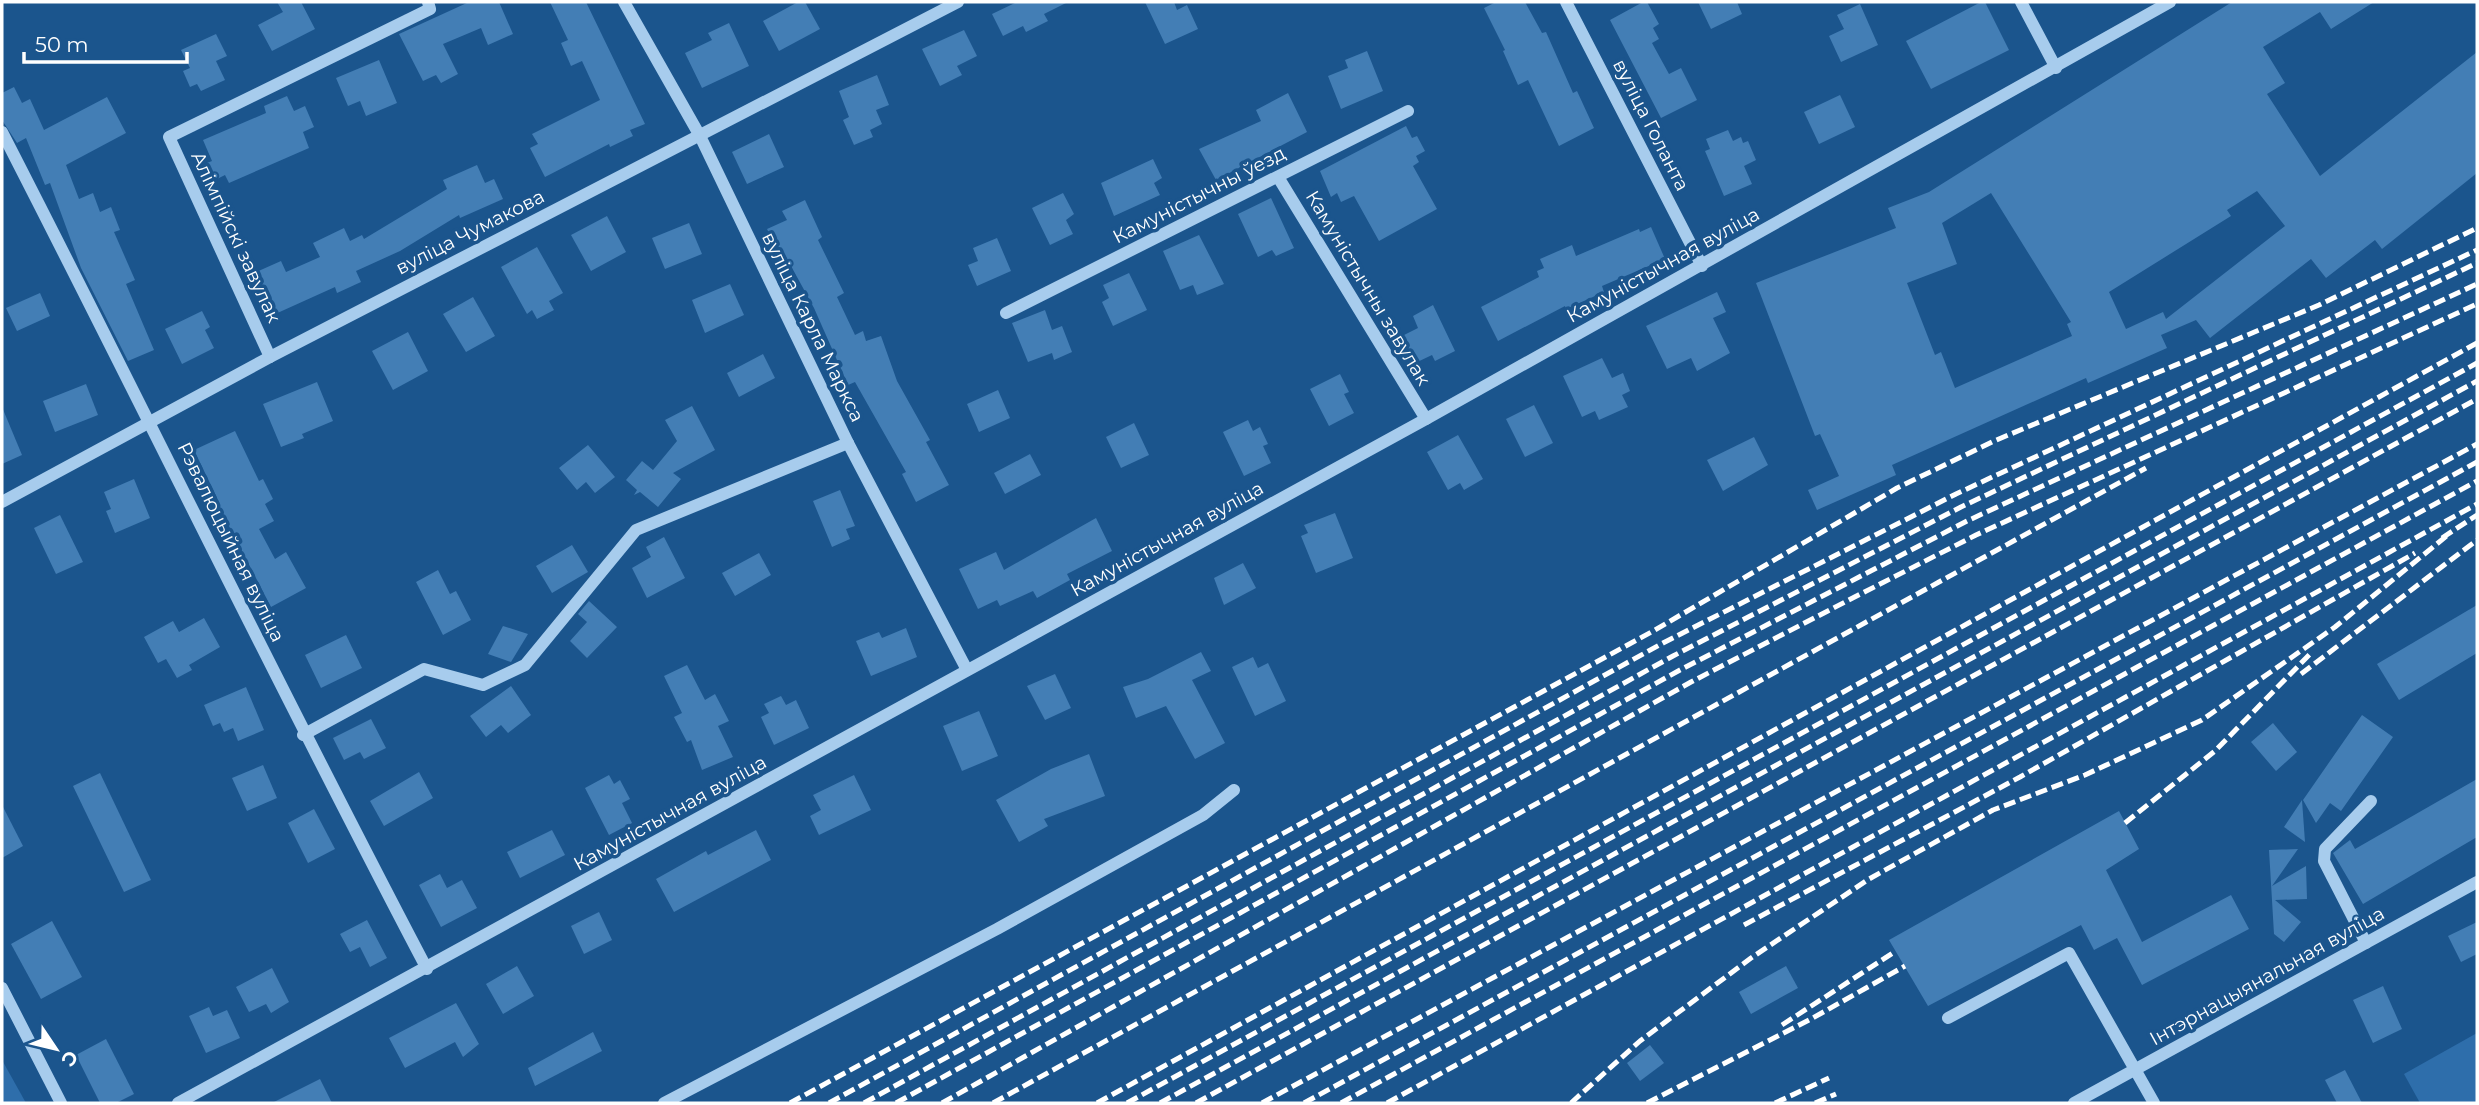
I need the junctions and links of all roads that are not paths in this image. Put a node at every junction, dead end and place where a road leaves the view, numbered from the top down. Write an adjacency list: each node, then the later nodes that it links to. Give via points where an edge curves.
1 (428, 2): 14 (street, Алімпійскі завулак, via 430,9 169,136)
2 (624, 2): 10 (street, вуліца Карла Маркса)
3 (958, 2): 10 (street, вуліца Чумакова)
4 (1566, 2): 12 (street, вуліца Голанта)
5 (2021, 2): 7 (street)
6 (2170, 2): 7 (street, Камуністычная вуліца)
7 (2056, 68): 12 (street, Камуністычная вуліца)
8 (1408, 111): 11 (street, Камуністычны ўезд)
9 (2, 132): 16 (street, Рэвалюцыйная вуліца)
10 (700, 135): 14 (street, вуліца Чумакова); 17 (street, вуліца Карла Маркса)
11 (1278, 177): 13 (street, Камуністычны ўезд); 15 (street, Камуністычны завулак)
12 (1702, 266): 15 (street, Камуністычная вуліца)
13 (1006, 313)
14 (270, 357): 16 (street, вуліца Чумакова)
15 (1426, 419): 19 (street, Камуністычная вуліца)
16 (152, 423): 18 (street, вуліца Чумакова); 20 (street, Рэвалюцыйная вуліца)
17 (848, 443): 19 (street, вуліца Карла Маркса); 20 (street, via 636,530 525,665 483,685 424,669)
18 (2, 502)
19 (967, 670): 25 (street, Камуністычная вуліца)
20 (303, 734): 25 (street, Рэвалюцыйная вуліца)
21 (1234, 790): 31 (street, via 1203,816)
22 (2371, 800): 24 (street, via 2325,849 2324,861)
23 (2477, 882): 24 (street, Інтэрнацыянальная вуліца)
24 (2366, 943): 28 (street, Інтэрнацыянальная вуліца)
25 (427, 969): 30 (street, Камуністычная вуліца)
26 (2, 988): 29 (street)
27 (1948, 1018): 28 (street, via 2070,953)
28 (2136, 1070): 32 (street, Інтэрнацыянальная вуліца); 33 (street)
29 (61, 1103)
30 (178, 1103)
31 (664, 1103)
32 (2074, 1103)
33 (2154, 1103)

